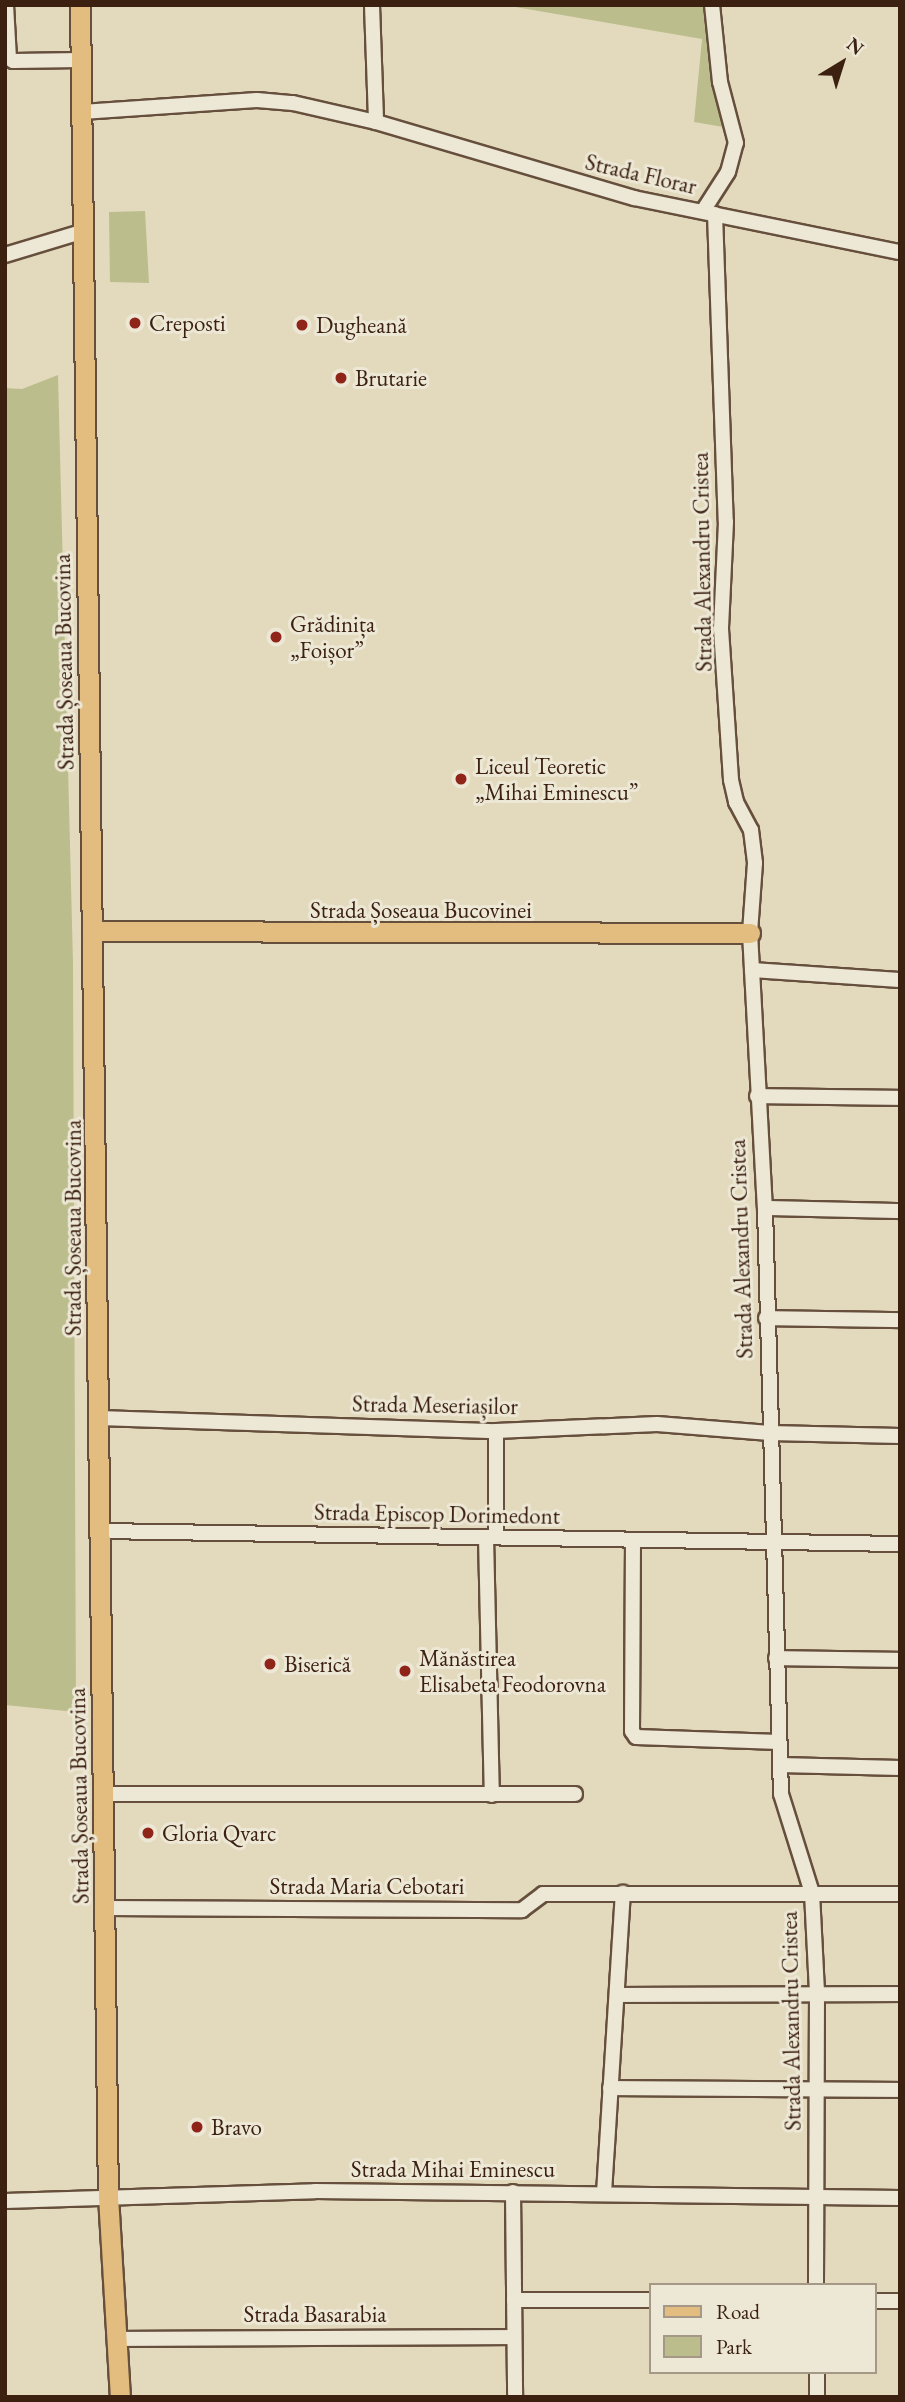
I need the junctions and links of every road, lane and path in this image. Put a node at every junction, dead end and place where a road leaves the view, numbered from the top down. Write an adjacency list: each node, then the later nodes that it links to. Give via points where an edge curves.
1 (6, 5): 5 (street, via 9,58)
2 (80, 5): 5 (main road, Strada Șoseaua Bucovina)
3 (372, 5): 7 (street)
4 (712, 5): 8 (street, via 720,82 736,143)
5 (81, 60): 6 (main road, Strada Șoseaua Bucovina)
6 (82, 112): 7 (street, Strada Florar, via 257,100); 9 (main road, Strada Șoseaua Bucovina)
7 (376, 122): 8 (street, Strada Florar, via 624,196)
8 (709, 212): 10 (street, Strada Florar); 13 (street, Strada Alexandru Cristea, via 726,522 721,629 731,780 736,802 751,830 755,863)
9 (81, 232): 11 (street); 12 (main road, Strada Șoseaua Bucovina)
10 (900, 252)
11 (5, 255)
12 (93, 931): 13 (main road, Strada Șoseaua Bucovinei); 22 (main road, Strada Șoseaua Bucovina)
13 (750, 933): 14 (street, Strada Alexandru Cristea)
14 (752, 970): 15 (street); 16 (street, Strada Alexandru Cristea)
15 (900, 980)
16 (757, 1096): 17 (street); 18 (street, Strada Alexandru Cristea)
17 (900, 1098)
18 (765, 1208): 19 (street); 20 (street, Strada Alexandru Cristea)
19 (900, 1211)
20 (766, 1318): 21 (street); 24 (street, Strada Alexandru Cristea)
21 (900, 1320)
22 (99, 1418): 23 (street, Strada Meseriașilor); 26 (main road, Strada Șoseaua Bucovina)
23 (496, 1431): 24 (street, Strada Meseriașilor, via 657,1424); 27 (street)
24 (770, 1433): 25 (street, Strada Meseriașilor); 29 (street, Strada Alexandru Cristea)
25 (900, 1436)
26 (100, 1531): 27 (street, Strada Episcop Dorimedont); 36 (main road, Strada Șoseaua Bucovina)
27 (491, 1537): 28 (street, Strada Episcop Dorimedont); 38 (street)
28 (634, 1540): 29 (street, Strada Episcop Dorimedont); 33 (street, via 632,1731 645,1740)
29 (774, 1541): 30 (street, Strada Episcop Dorimedont); 31 (street, Strada Alexandru Cristea)
30 (900, 1544)
31 (776, 1658): 32 (street); 33 (street, Strada Alexandru Cristea)
32 (900, 1660)
33 (779, 1742): 34 (street, Strada Alexandru Cristea)
34 (780, 1765): 35 (street); 40 (street, Strada Alexandru Cristea, via 781,1794)
35 (900, 1768)
36 (102, 1794): 38 (street); 42 (main road, Strada Șoseaua Bucovina)
37 (575, 1794): 38 (street)
38 (492, 1795)
39 (623, 1893): 40 (street, Strada Maria Cebotari); 42 (street, Strada Maria Cebotari, via 543,1894 522,1910); 44 (street)
40 (812, 1893): 41 (street, Strada Maria Cebotari); 43 (street, Strada Alexandru Cristea)
41 (900, 1894)
42 (106, 1908): 51 (main road, Strada Șoseaua Bucovina)
43 (817, 1993): 44 (street); 45 (street); 47 (street, Strada Alexandru Cristea)
44 (618, 1994): 46 (street)
45 (900, 1994)
46 (610, 2088): 47 (street); 50 (street)
47 (815, 2090): 48 (street); 52 (street, Strada Alexandru Cristea)
48 (900, 2091)
49 (513, 2192): 50 (street, Strada Mihai Eminescu); 51 (street, Strada Mihai Eminescu); 56 (street)
50 (604, 2193): 52 (street, Strada Mihai Eminescu)
51 (108, 2196): 54 (street, Strada Mihai Eminescu); 61 (main road, Strada Șoseaua Bucovina)
52 (815, 2196): 53 (street, Strada Mihai Eminescu); 55 (street, Strada Alexandru Cristea)
53 (900, 2198)
54 (5, 2201)
55 (817, 2283)
56 (514, 2300): 57 (street); 60 (street)
57 (650, 2300)
58 (877, 2301): 59 (street)
59 (900, 2301)
60 (513, 2337): 61 (street, Strada Basarabia); 64 (street)
61 (117, 2339): 63 (main road, Strada Șoseaua Bucovina)
62 (817, 2374): 65 (street)
63 (120, 2397)
64 (515, 2397)
65 (817, 2397)

